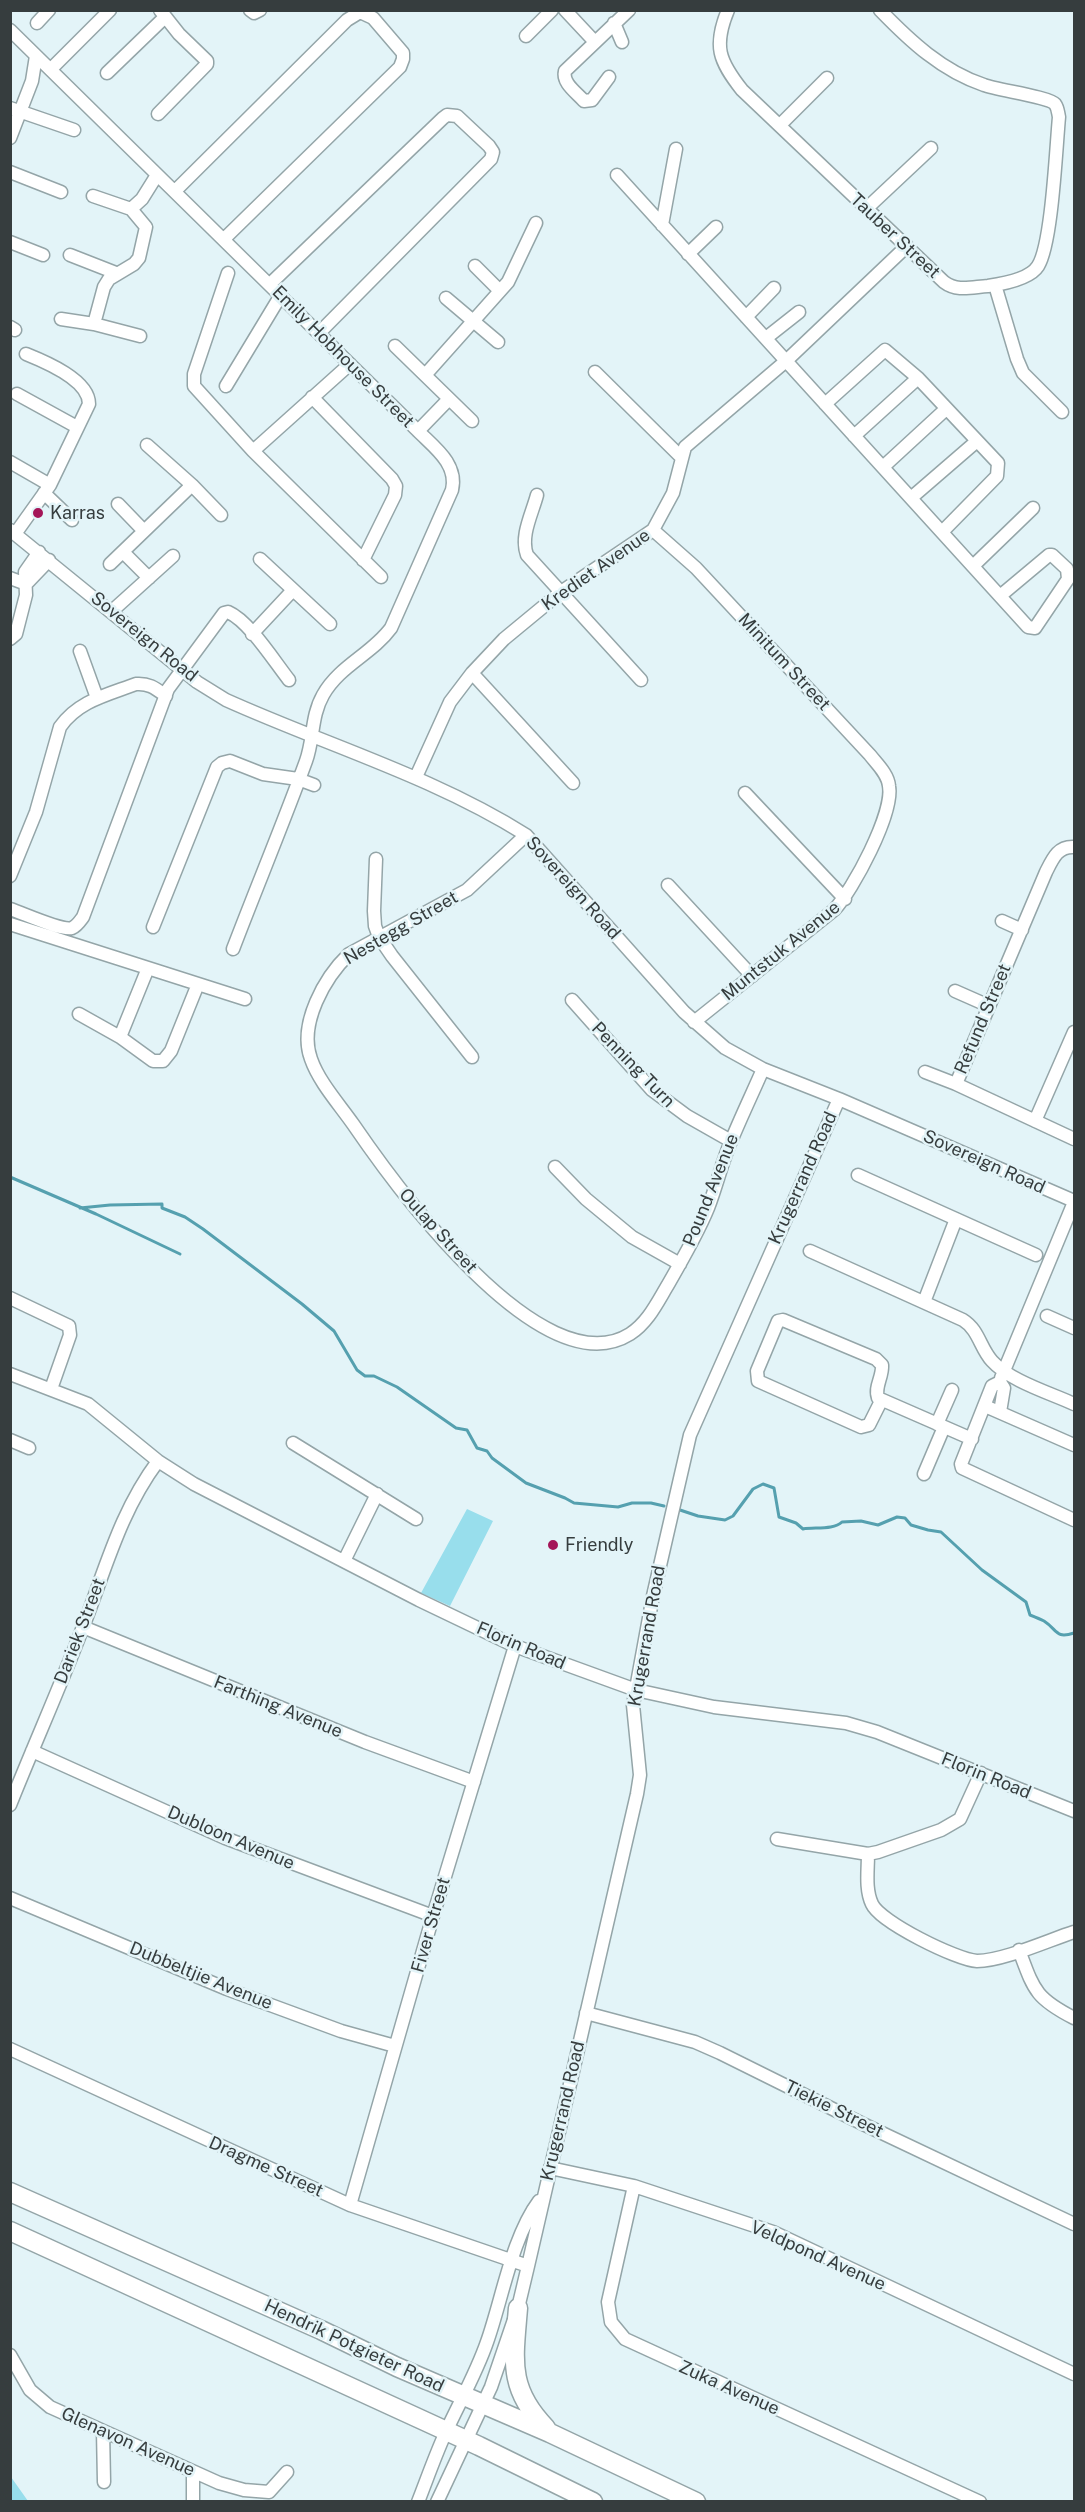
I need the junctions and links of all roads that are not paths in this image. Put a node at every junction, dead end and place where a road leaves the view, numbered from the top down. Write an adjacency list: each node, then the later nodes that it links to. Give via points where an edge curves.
1 (49, 10): 11 (street)
2 (110, 10): 18 (street)
3 (250, 10): 4 (street)
4 (260, 10)
5 (552, 10): 14 (street)
6 (565, 10): 15 (street)
7 (629, 10): 12 (street)
8 (728, 10): 24 (street, Tauber Street, via 718,47 725,68 742,90)
9 (880, 10): 50 (street, Tauber Street, via 904,35 960,75 1053,102 1059,117 1043,252 1038,267 1028,275)
10 (162, 14): 19 (street); 23 (street, via 206,58 207,64)
11 (37, 23)
12 (614, 23): 15 (street); 16 (street)
13 (10, 30): 17 (street, Emily Hobhouse Street)
14 (526, 36)
15 (594, 41): 20 (street, via 566,71 566,81 588,101)
16 (622, 42)
17 (36, 56): 18 (street, Emily Hobhouse Street); 22 (street, via 32,81)
18 (51, 69): 30 (street, Emily Hobhouse Street)
19 (107, 73)
20 (609, 77)
21 (827, 78): 24 (street)
22 (16, 109): 25 (street); 26 (street)
23 (158, 114)
24 (780, 125): 36 (street, Tauber Street)
25 (74, 130)
26 (10, 138)
27 (931, 148): 36 (street)
28 (676, 149): 38 (street)
29 (10, 172): 32 (street)
30 (157, 175): 33 (street, Emily Hobhouse Street); 35 (street, via 142,199)
31 (617, 175): 38 (street)
32 (61, 192)
33 (175, 192): 40 (street, Emily Hobhouse Street); 40 (street, via 347,20 360,12 372,18 403,53 400,67)
34 (93, 196): 35 (street)
35 (131, 208): 47 (street, via 146,231 139,258)
36 (866, 209): 42 (street, Tauber Street)
37 (536, 223): 52 (street, via 514,272)
38 (662, 225): 43 (street)
39 (716, 227): 43 (street)
40 (224, 239): 49 (street, Emily Hobhouse Street)
41 (10, 242): 44 (street)
42 (907, 246): 50 (street, Tauber Street, via 951,288); 66 (street, Krediet Avenue)
43 (688, 254): 56 (street)
44 (42, 255)
45 (70, 255): 47 (street)
46 (475, 266): 52 (street)
47 (116, 273): 59 (street, via 104,287)
48 (228, 273): 84 (street, via 193,381)
49 (270, 284): 53 (street, Emily Hobhouse Street); 60 (street, via 447,115 457,116 489,146 493,152 491,159)
50 (996, 285): 77 (street, via 1023,373)
51 (774, 288): 56 (street)
52 (500, 291): 58 (street)
53 (281, 295): 60 (street, Emily Hobhouse Street); 71 (street)
54 (446, 298): 58 (street)
55 (799, 312): 62 (street)
56 (746, 316): 62 (street)
57 (61, 319): 59 (street)
58 (475, 322): 63 (street); 69 (street)
59 (94, 324): 61 (street)
60 (319, 333): 67 (street, Emily Hobhouse Street)
61 (140, 336)
62 (765, 338): 66 (street)
63 (498, 342)
64 (395, 346): 69 (street)
65 (26, 354): 79 (street, via 64,372 85,391 89,404)
66 (786, 361): 75 (street); 85 (street, Krediet Avenue, via 684,447)
67 (350, 364): 73 (street); 80 (street, Emily Hobhouse Street)
68 (595, 372): 85 (street)
69 (426, 374): 74 (street)
70 (918, 378): 75 (street, via 885,350); 76 (street); 81 (street)
71 (226, 386)
72 (17, 394): 79 (street)
73 (312, 397): 84 (street); 104 (street, via 396,486)
74 (449, 399): 78 (street); 80 (street)
75 (825, 404): 81 (street)
76 (946, 408): 82 (street); 87 (street)
77 (1062, 412)
78 (472, 421)
79 (77, 427): 89 (street)
80 (418, 431): 125 (street, Emily Hobhouse Street, via 452,470 452,490 391,628 330,683 315,712)
81 (854, 436): 87 (street)
82 (977, 441): 91 (street); 99 (street, via 998,463 997,476)
83 (147, 445): 88 (street)
84 (253, 451): 104 (street)
85 (681, 457): 96 (street, Krediet Avenue, via 673,493)
86 (10, 462): 89 (street)
87 (883, 467): 91 (street)
88 (192, 485): 94 (street); 97 (street)
89 (47, 489): 95 (street); 98 (street)
90 (537, 495): 112 (street, via 524,546 527,555)
91 (911, 498): 99 (street)
92 (118, 504): 97 (street)
93 (1033, 508): 106 (street)
94 (221, 515)
95 (72, 520)
96 (653, 530): 112 (street, Krediet Avenue); 131 (street, Minitum Street, via 696,568 870,754 888,781)
97 (144, 531): 100 (street)
98 (13, 532): 101 (street, Sovereign Road)
99 (942, 532): 106 (street)
100 (123, 552): 105 (street); 109 (street)
101 (44, 556): 110 (street); 114 (street, Sovereign Road)
102 (173, 556): 109 (street)
103 (260, 559): 111 (street)
104 (363, 560): 107 (street)
105 (110, 564)
106 (973, 566): 113 (street)
107 (381, 577)
108 (10, 578): 110 (street)
109 (149, 578): 114 (street)
110 (26, 584): 117 (street, via 16,634)
111 (293, 590): 115 (street); 116 (street)
112 (561, 592): 120 (street, Krediet Avenue, via 504,639); 122 (street)
113 (1000, 596): 113 (street, via 1028,627 1035,628 1068,579 1066,569 1049,555)
114 (112, 611): 119 (street, Sovereign Road)
115 (330, 624)
116 (252, 634): 119 (street, via 228,612); 121 (street)
117 (10, 639)
118 (81, 651): 124 (street)
119 (181, 669): 123 (street); 125 (street, Sovereign Road, via 226,700)
120 (472, 673): 126 (street, Krediet Avenue, via 450,702); 128 (street)
121 (289, 680)
122 (641, 680)
123 (166, 696): 124 (street, via 144,683); 138 (street, via 78,925 60,927)
124 (97, 698): 135 (street, via 68,716 60,727 36,812)
125 (310, 734): 126 (street, Sovereign Road); 127 (street, Emily Hobhouse Street, via 307,758)
126 (416, 777): 132 (street, Sovereign Road)
127 (298, 779): 129 (street); 141 (street, via 263,774 230,761 217,767); 144 (street, Emily Hobhouse Street)
128 (573, 783)
129 (314, 785)
130 (745, 793): 137 (street)
131 (888, 807): 137 (street, Muntstuk Avenue)
132 (526, 835): 143 (street, Nestegg Street, via 466,890); 153 (street, Sovereign Road)
133 (1074, 847): 142 (street, Refund Street, via 1062,848 1056,854)
134 (376, 859): 143 (street, via 374,912)
135 (10, 876)
136 (668, 885): 146 (street)
137 (845, 898): 146 (street, Muntstuk Avenue)
138 (10, 909)
139 (1002, 921): 142 (street)
140 (10, 924): 145 (street)
141 (153, 927)
142 (1022, 930): 151 (street, Refund Street)
143 (379, 937): 156 (street, Nestegg Street, via 337,965 311,1015); 157 (street)
144 (233, 949)
145 (148, 968): 147 (street); 155 (street)
146 (752, 976): 153 (street, Muntstuk Avenue)
147 (198, 984): 149 (street); 155 (street, via 171,1052 163,1061 153,1060)
148 (955, 991): 151 (street)
149 (245, 999)
150 (572, 1000): 164 (street, Penning Turn, via 652,1090)
151 (989, 1006): 160 (street, Refund Street)
152 (79, 1014): 155 (street)
153 (693, 1022): 158 (street, Sovereign Road, via 725,1048)
154 (1074, 1032): 162 (street)
155 (120, 1037)
156 (309, 1042): 176 (street, Oulap Street, via 310,1059 319,1076 384,1169 444,1243 504,1300 544,1326 581,1343 603,1342)
157 (471, 1057)
158 (763, 1069): 161 (street, Sovereign Road); 164 (street, Pound Avenue)
159 (925, 1072): 160 (street)
160 (956, 1084): 162 (street, Refund Street)
161 (839, 1099): 167 (street, Sovereign Road); 199 (street, Krugerrand Road, via 690,1435 655,1585)
162 (1035, 1121): 163 (street, Refund Street)
163 (1074, 1139)
164 (731, 1141): 171 (street, Pound Avenue, via 708,1208)
165 (555, 1167): 171 (street, via 586,1200 632,1237)
166 (858, 1175): 168 (street)
167 (1074, 1202): 178 (street)
168 (956, 1219): 170 (street); 173 (street)
169 (810, 1251): 173 (street)
170 (1036, 1255)
171 (680, 1263): 176 (street, Pound Avenue, via 649,1316)
172 (10, 1298): 179 (street, via 69,1326 70,1335)
173 (924, 1302): 178 (street, via 970,1324)
174 (1047, 1316): 175 (street)
175 (1074, 1328)
176 (629, 1334)
177 (10, 1374): 179 (street, Florin Road)
178 (1001, 1377): 182 (street); 183 (street, via 992,1386); 184 (street, via 1004,1388)
179 (51, 1389): 191 (street, Florin Road, via 88,1404)
180 (952, 1390): 185 (street)
181 (881, 1401): 181 (street, via 876,1394 883,1370 880,1362 778,1321 757,1371 758,1382 861,1427 869,1425); 185 (street)
182 (1074, 1404)
183 (985, 1406): 184 (street); 186 (street)
184 (1000, 1412): 189 (street)
185 (940, 1426): 186 (street); 192 (street)
186 (972, 1439): 195 (street, via 962,1464 965,1472)
187 (10, 1440): 190 (street)
188 (293, 1443): 193 (street)
189 (1074, 1445)
190 (29, 1448)
191 (158, 1461): 196 (street, Florin Road); 197 (street, Dariek Street, via 127,1508)
192 (924, 1474)
193 (377, 1494): 194 (street); 196 (street)
194 (416, 1519)
195 (1074, 1520)
196 (344, 1561): 198 (street, Florin Road)
197 (83, 1627): 200 (street, Dariek Street); 202 (street, Farthing Avenue, via 364,1742)
198 (515, 1646): 199 (street, Florin Road); 202 (street, Fiver Street)
199 (636, 1690): 201 (street, Florin Road, via 714,1707 846,1723); 211 (street, Krugerrand Road, via 633,1712 640,1775)
200 (32, 1751): 203 (street, Dariek Street); 208 (street, Dubloon Avenue, via 225,1838)
201 (981, 1773): 204 (street, Florin Road); 206 (street, via 960,1819 941,1830)
202 (474, 1782): 208 (street, Fiver Street)
203 (10, 1805)
204 (1074, 1811)
205 (777, 1839): 206 (street)
206 (868, 1854): 210 (street, via 868,1889 877,1912 886,1918 965,1959 984,1960)
207 (10, 1898): 213 (street, Dubbeltjie Avenue, via 283,2010)
208 (433, 1916): 213 (street, Fiver Street)
209 (1074, 1932): 210 (street)
210 (1019, 1950): 212 (street, via 1035,1992)
211 (586, 2013): 215 (street, Krugerrand Road); 220 (street, Tiekie Street, via 695,2042)
212 (1074, 2018)
213 (395, 2046): 219 (street, Fiver Street)
214 (10, 2049): 219 (street, Dragme Street)
215 (550, 2168): 216 (street, Veldpond Avenue); 218 (street, Krugerrand Road)
216 (634, 2186): 226 (street, Veldpond Avenue, via 773,2232); 242 (street, Zuka Avenue, via 608,2302 611,2322 625,2339)
217 (10, 2192): 227 (main road, Hendrik Potgieter Road)
218 (544, 2196): 222 (street, Krugerrand Road, via 528,2220); 223 (street, Krugerrand Road)
219 (350, 2205): 222 (street, Dragme Street)
220 (1074, 2224)
221 (10, 2231): 230 (main road)
222 (511, 2262): 223 (street, Dragme Street); 227 (street, Krugerrand Road, via 487,2344)
223 (528, 2266): 224 (street, Krugerrand Road)
224 (518, 2307): 228 (street, Krugerrand Road); 231 (main road, via 515,2378 530,2412)
225 (10, 2355): 229 (street, Glenavon Avenue, via 37,2397)
226 (1074, 2374)
227 (464, 2396): 228 (main road, Hendrik Potgieter Road); 230 (street, Krugerrand Road)
228 (484, 2404): 231 (main road, Hendrik Potgieter Road); 232 (street, Krugerrand Road)
229 (102, 2431): 233 (street, Glenavon Avenue); 235 (street)
230 (446, 2432): 232 (main road); 238 (street, Krugerrand Road)
231 (550, 2433): 241 (main road, Hendrik Potgieter Road)
232 (467, 2442): 239 (street, Krugerrand Road); 240 (main road)
233 (193, 2472): 236 (street, Glenavon Avenue, via 234,2489); 237 (street)
234 (288, 2472): 236 (street)
235 (104, 2482)
236 (270, 2497)
237 (193, 2502)
238 (418, 2502)
239 (436, 2502)
240 (593, 2502)
241 (696, 2502)
242 (980, 2502)

